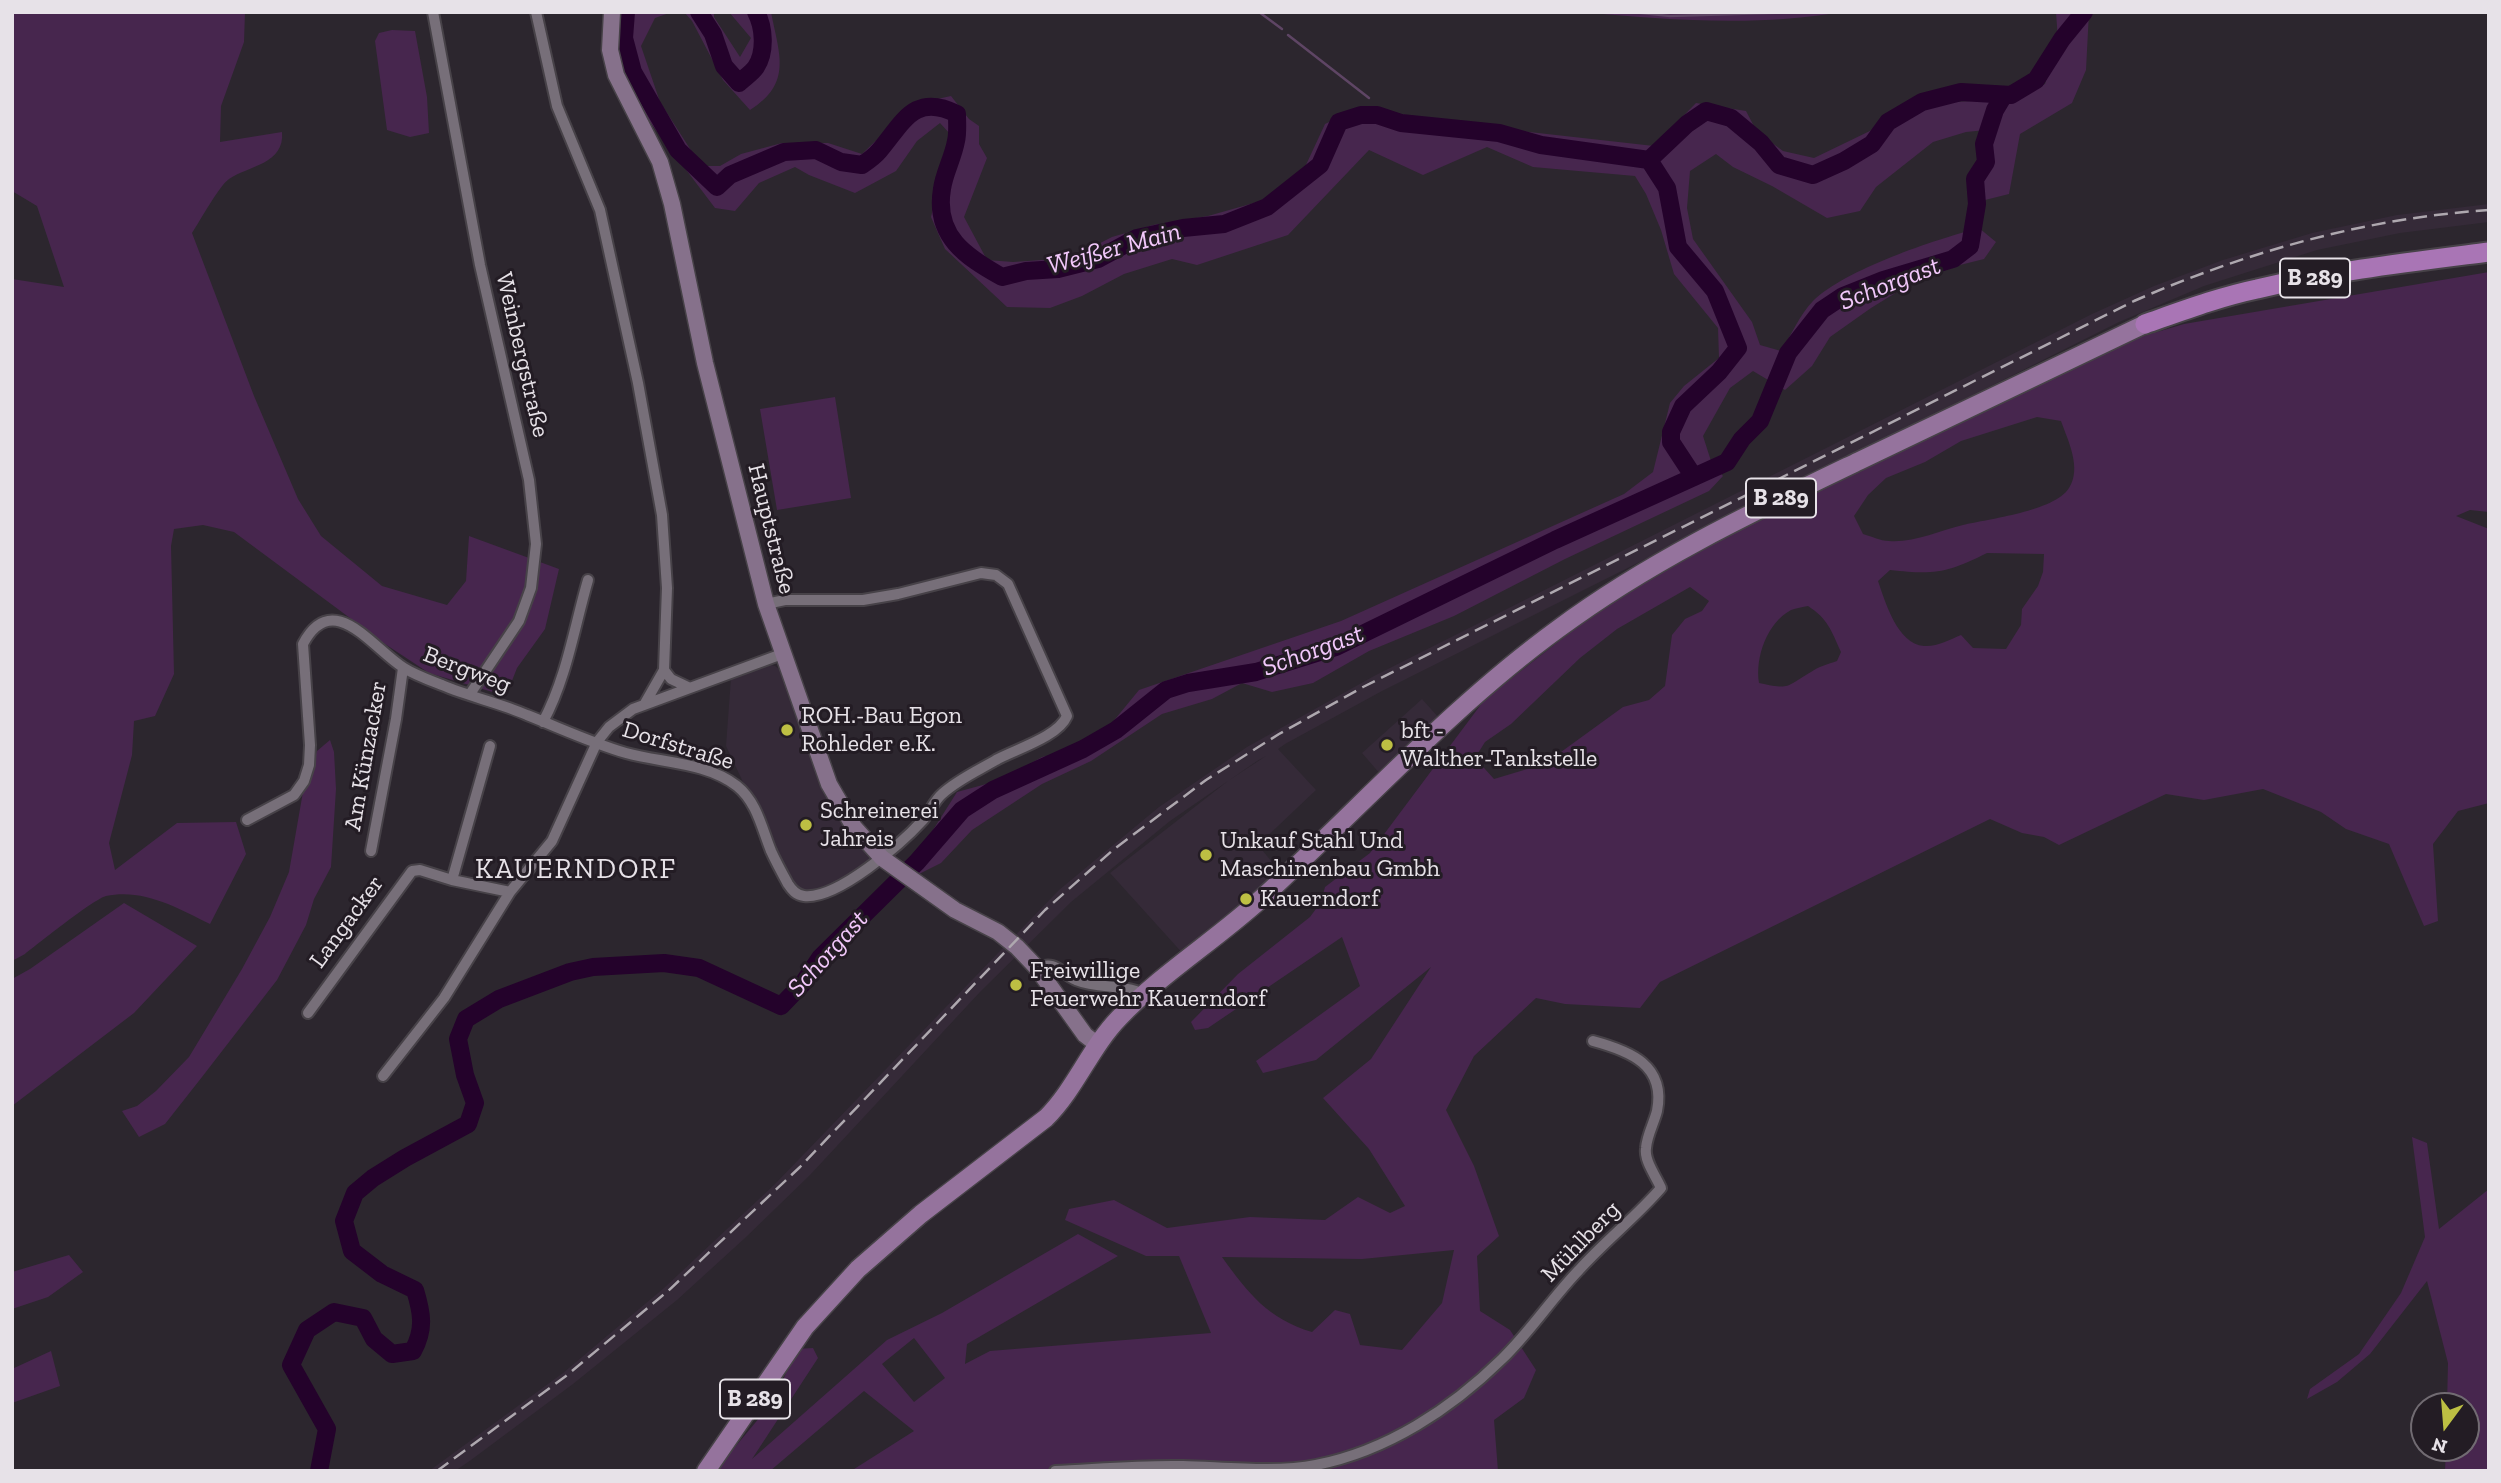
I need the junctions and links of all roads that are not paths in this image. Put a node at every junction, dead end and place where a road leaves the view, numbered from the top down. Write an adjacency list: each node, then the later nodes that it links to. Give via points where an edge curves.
1 (433, 12): 12 (street, Weinbergstraße, via 480,264 529,480 536,544 531,588 519,621)
2 (536, 12): 10 (street, via 557,106 600,210 638,383 662,515 667,588)
3 (612, 12): 7 (main road, Hauptstraße, via 610,50 616,75 660,162 672,204 705,363)
4 (2489, 252): 5 (highway, B 289, via 2257,288)
5 (2145, 324): 23 (main road, B 289, via 1745,516 1646,570 1555,631 1499,676 1261,899)
6 (588, 580): 14 (street, via 571,650)
7 (766, 604): 8 (main road, Hauptstraße); 19 (street, via 863,600 981,573 996,575 1007,584 1068,716 1031,744 941,795)
8 (782, 654): 11 (street); 19 (main road, Hauptstraße, via 829,783 854,827)
9 (403, 668): 12 (street, Bergweg); 17 (street, Bergweg, via 352,625 331,620 308,634 303,644 310,746 304,781 294,795); 18 (street, Am Künzacker)
10 (664, 670): 11 (street); 13 (street)
11 (690, 688): 13 (street)
12 (470, 694): 14 (street, Bergweg)
13 (644, 705): 15 (street, via 609,727)
14 (543, 722): 15 (street, Bergweg)
15 (597, 742): 19 (street, Dorfstraße, via 718,775 738,786 751,801 788,884 805,897); 21 (street, via 552,841)
16 (491, 746): 20 (street)
17 (247, 820)
18 (371, 851)
19 (888, 862): 22 (main road, Hauptstraße, via 955,910 1005,937)
20 (452, 880): 21 (street, Langacker); 24 (street, Langacker, via 412,871)
21 (510, 892): 27 (street, via 444,998)
22 (1037, 968): 23 (street, via 1055,966 1076,979 1136,991); 26 (main road, Hauptstraße, via 1084,1035)
23 (1141, 997): 26 (main road, B 289)
24 (308, 1013)
25 (1593, 1041): 29 (street, Mühlberg, via 1630,1054 1649,1067 1659,1087 1657,1112 1645,1149 1661,1188 1577,1271 1504,1357 1454,1402 1375,1448 1314,1466)
26 (1098, 1045): 28 (main road, B 289, via 1074,1085 1046,1118 858,1269 805,1327)
27 (383, 1076)
28 (706, 1471)
29 (1055, 1471)

